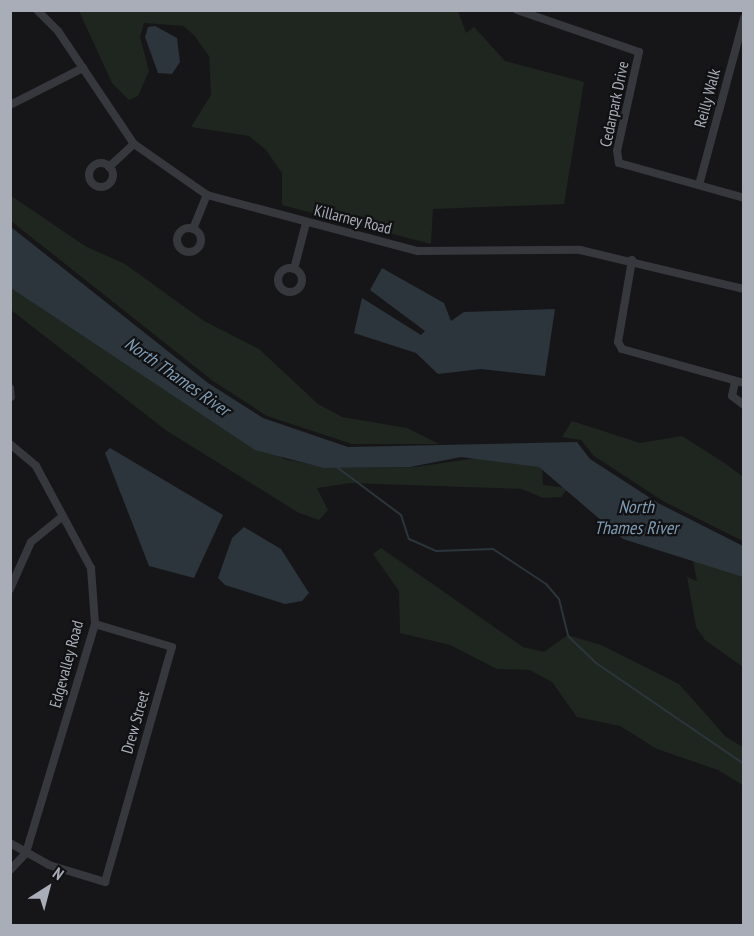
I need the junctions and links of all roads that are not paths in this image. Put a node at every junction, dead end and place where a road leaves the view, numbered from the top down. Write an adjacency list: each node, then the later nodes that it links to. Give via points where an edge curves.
1 (38, 10): 4 (street, Killarney Road)
2 (517, 10): 8 (street, Cedarpark Drive, via 639,52 616,151 619,163)
3 (744, 18): 8 (street, Reilly Walk)
4 (82, 68): 5 (street); 6 (street, Killarney Road)
5 (10, 105)
6 (134, 144): 7 (street); 9 (street, Killarney Road)
7 (109, 167)
8 (699, 185): 10 (street, Cedarpark Drive)
9 (207, 195): 11 (street, Killarney Road); 12 (street)
10 (744, 198)
11 (306, 223): 13 (street, Killarney Road, via 418,251 541,247); 14 (street)
12 (194, 229)
13 (632, 260): 15 (street, Killarney Road); 16 (street, via 618,342 622,349)
14 (294, 269)
15 (744, 290)
16 (740, 382): 19 (street, via 732,396)
17 (10, 388): 18 (street)
18 (11, 398)
19 (744, 405)
20 (10, 444): 21 (street, Edgevalley Road, via 36,466)
21 (63, 516): 22 (street, via 44,529); 24 (street, Edgevalley Road, via 91,568)
22 (14, 563): 23 (street)
23 (10, 590)
24 (95, 624): 26 (street, Edgevalley Road); 26 (street, Drew Street, via 172,647 105,882)
25 (10, 843): 26 (street)
26 (26, 853): 27 (street, Edgevalley Road)
27 (10, 870)

